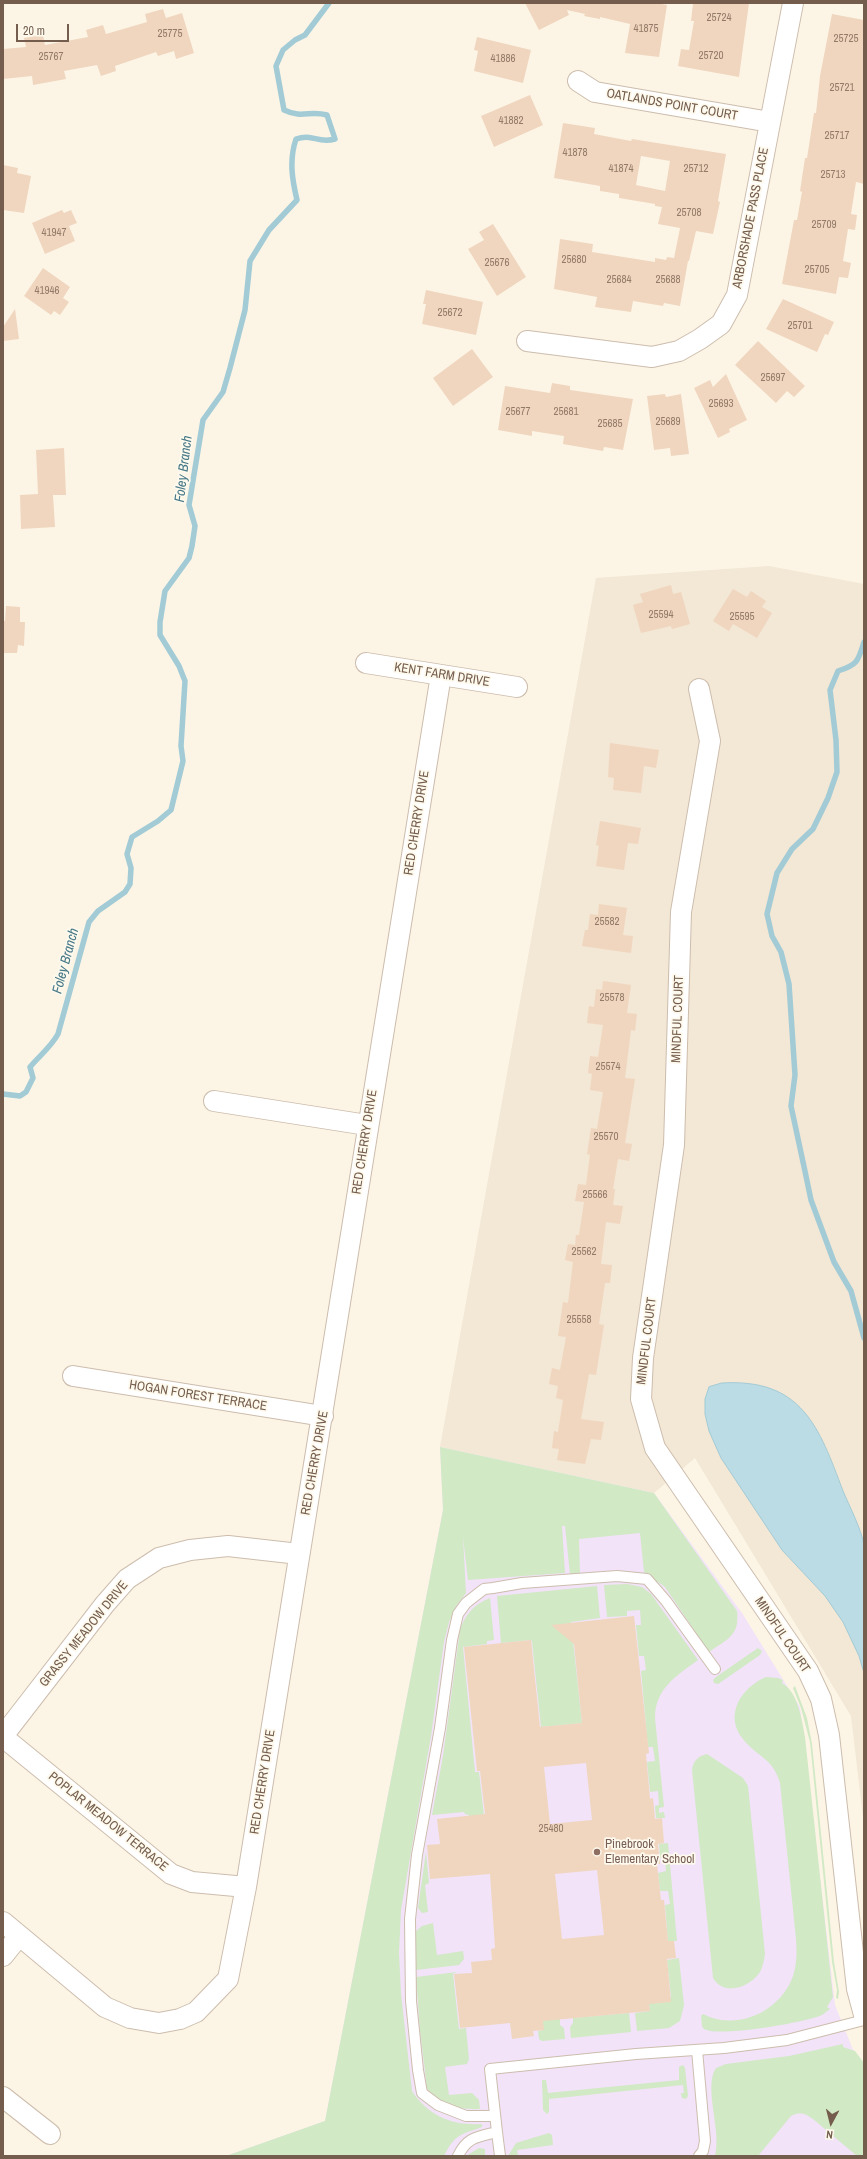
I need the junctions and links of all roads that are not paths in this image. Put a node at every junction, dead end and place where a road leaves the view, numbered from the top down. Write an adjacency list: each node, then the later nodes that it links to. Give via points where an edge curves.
1 (793, 3): 3 (street, ARBORSHADE PASS PLACE)
2 (578, 80): 3 (street, OATLANDS POINT COURT, via 595,92)
3 (770, 122): 4 (street, ARBORSHADE PASS PLACE, via 737,295 721,324 700,340 679,351 652,357)
4 (527, 341)
5 (366, 663): 6 (street, KENT FARM DRIVE)
6 (441, 675): 7 (street, KENT FARM DRIVE); 10 (street, RED CHERRY DRIVE)
7 (517, 687)
8 (699, 689): 20 (street, MINDFUL COURT, via 710,741 681,912 674,1145 643,1358 641,1399 655,1448 808,1671 821,1699 829,1735 857,1989)
9 (214, 1101): 10 (street)
10 (367, 1125): 12 (street, RED CHERRY DRIVE)
11 (74, 1376): 12 (street, HOGAN FOREST TERRACE)
12 (323, 1416): 13 (street, RED CHERRY DRIVE)
13 (299, 1554): 15 (street, GRASSY MEADOW DRIVE, via 228,1546 190,1550 159,1558 127,1579 105,1604); 16 (street, RED CHERRY DRIVE)
14 (715, 1669): 24 (lane, via 647,1579 617,1576 488,1588 466,1603 458,1614 417,1855 410,1919 411,2001 422,2093 438,2105 466,2116)
15 (3, 1736): 16 (street, POPLAR MEADOW TERRACE, via 171,1874 192,1882)
16 (246, 1887): 18 (street, RED CHERRY DRIVE, via 228,1979 196,2012 180,2019 159,2023 130,2018 105,2007)
17 (3, 1922): 18 (street, RED CHERRY DRIVE)
18 (19, 1936): 19 (street)
19 (3, 1956)
20 (864, 2015)
21 (864, 2020): 22 (lane, via 787,2040)
22 (697, 2050): 24 (lane, via 490,2069); 29 (lane, via 706,2141)
23 (3, 2097): 26 (street)
24 (495, 2116): 25 (lane)
25 (497, 2132): 27 (lane, via 479,2136 463,2144); 28 (lane)
26 (50, 2134)
27 (458, 2156)
28 (500, 2156)
29 (699, 2156)

